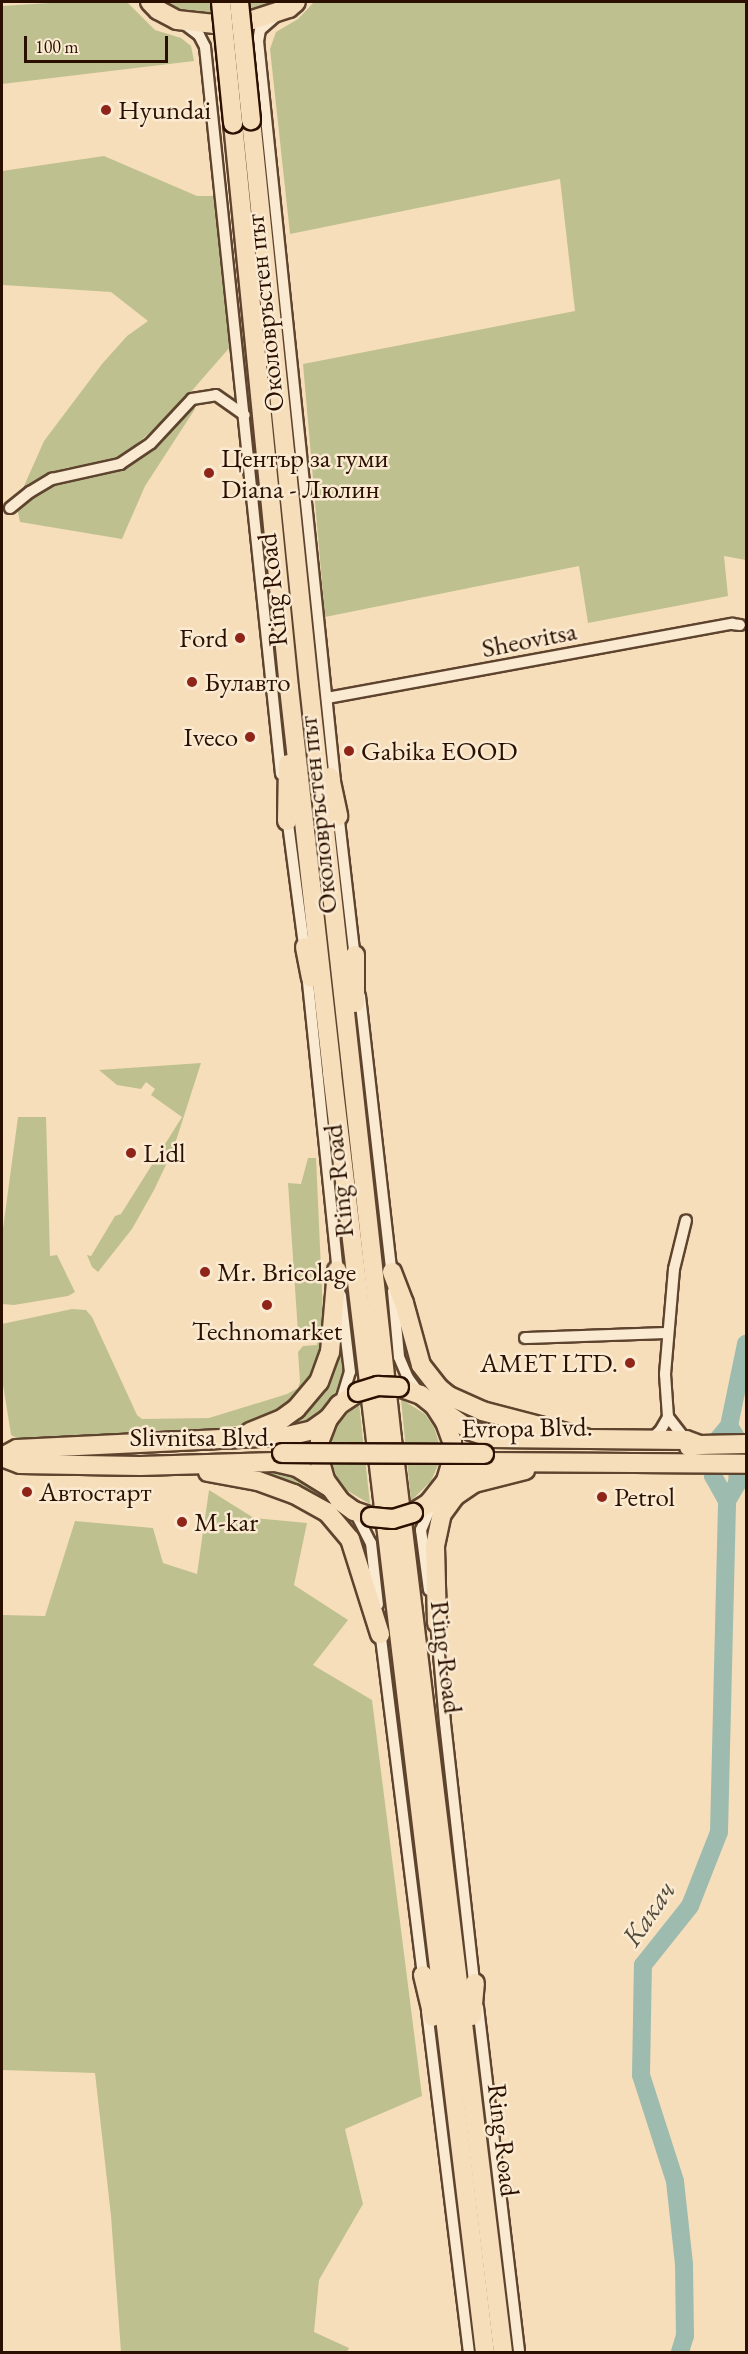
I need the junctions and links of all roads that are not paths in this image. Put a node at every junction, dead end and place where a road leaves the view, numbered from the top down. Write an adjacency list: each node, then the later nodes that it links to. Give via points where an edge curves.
1 (150, 2): 5 (main road)
2 (221, 2): 6 (main road, Ring Road, bridge)
3 (239, 2): 6 (main road, Ring Road, bridge)
4 (293, 5): 5 (main road, via 240,22); 12 (street, Околовръстен път, via 269,20 260,30 258,41)
5 (177, 20): 7 (street, Ring Road, via 198,35 205,47)
6 (242, 122): 10 (main road, Ring Road); 11 (main road, Ring Road)
7 (244, 415): 8 (street, via 216,395 192,399 151,443 120,464 52,479); 14 (street, Ring Road)
8 (10, 508)
9 (740, 625): 12 (street, Sheovitsa)
10 (309, 685): 13 (main road); 18 (main road, Ring Road)
11 (290, 688): 14 (main road); 17 (main road, Ring Road)
12 (327, 699): 13 (street, Околовръстен път)
13 (338, 816): 16 (street, Околовръстен път)
14 (287, 821): 15 (street, Ring Road)
15 (305, 947): 17 (main road); 20 (street, Ring Road)
16 (355, 955): 18 (main road); 21 (street, Околовръстен път)
17 (332, 1073): 49 (main road, Ring Road)
18 (355, 1095): 48 (main road, Ring Road, via 393,1450)
19 (686, 1220): 22 (street, via 674,1269)
20 (337, 1270): 25 (street, Ring Road, via 350,1372); 29 (main road, via 330,1352 319,1382 282,1419)
21 (392, 1272): 24 (street, via 399,1357 408,1378); 28 (main road, via 421,1365 439,1388 482,1411)
22 (668, 1333): 23 (street); 26 (street)
23 (525, 1338)
24 (425, 1398): 25 (main road, bridge, via 399,1387 378,1386 358,1392); 28 (main road, Evropa Blvd., via 481,1436); 42 (main road, via 446,1422 452,1441 452,1461)
25 (339, 1405): 27 (main road)
26 (668, 1417): 30 (street); 33 (street)
27 (328, 1419): 29 (main road, Slivnitsa Blvd., via 303,1434); 41 (main road, via 319,1451 322,1472)
28 (586, 1438): 30 (main road, Evropa Blvd.)
29 (225, 1439): 32 (main road, Slivnitsa Blvd.)
30 (649, 1441): 33 (main road, Evropa Blvd.)
31 (747, 1444): 33 (main road, Evropa Blvd.)
32 (81, 1447): 34 (main road, Slivnitsa Blvd.); 36 (main road, Slivnitsa Blvd., via 17,1449)
33 (695, 1449): 35 (main road, Evropa Blvd., bridge); 38 (main road, Evropa Blvd., via 672,1465); 39 (main road, Evropa Blvd.)
34 (127, 1454): 35 (main road, Slivnitsa Blvd., bridge); 37 (main road, Slivnitsa Blvd.)
35 (386, 1454)
36 (2, 1458): 37 (main road, Slivnitsa Blvd., via 20,1464)
37 (67, 1463): 40 (main road, Slivnitsa Blvd.)
38 (566, 1464): 42 (main road, Evropa Blvd., via 483,1462 456,1476); 44 (main road, via 486,1478 455,1496 438,1527)
39 (747, 1464)
40 (171, 1466): 41 (main road, Slivnitsa Blvd., via 275,1462 297,1467); 45 (main road, via 258,1481 327,1512 350,1539)
41 (330, 1488): 43 (main road)
42 (438, 1493): 43 (main road, bridge, via 413,1513 393,1519); 44 (street, via 421,1530)
43 (363, 1514): 45 (street, via 371,1543)
44 (436, 1623): 47 (street)
45 (380, 1634): 46 (street)
46 (423, 1975): 49 (main road); 50 (street)
47 (475, 1983): 48 (main road); 53 (street)
48 (469, 2074): 52 (main road, Ring Road)
49 (457, 2115): 51 (main road, Ring Road)
50 (470, 2352)
51 (485, 2352)
52 (503, 2352)
53 (519, 2352)

